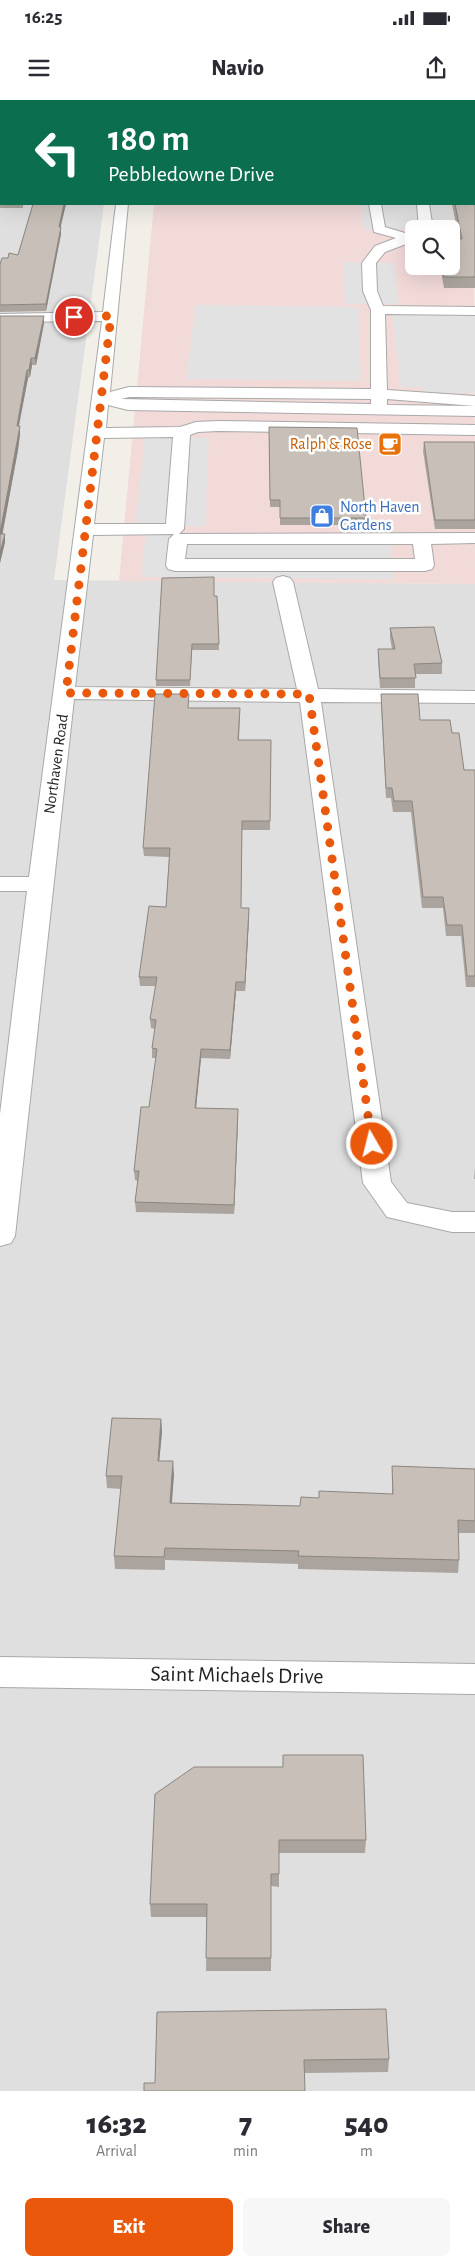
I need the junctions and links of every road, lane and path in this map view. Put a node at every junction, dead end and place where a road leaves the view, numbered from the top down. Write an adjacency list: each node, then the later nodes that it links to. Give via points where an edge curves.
1 (122, 205): 9 (street, Northaven Road)
2 (375, 205): 5 (street, via 379,229)
3 (423, 205): 4 (street)
4 (425, 220)
5 (405, 236)
6 (405, 240): 7 (street, via 380,250 369,263 370,290)
7 (378, 310): 8 (street); 12 (street)
8 (475, 310)
9 (111, 316): 10 (street); 11 (street, Northaven Road)
10 (0, 318)
11 (101, 399): 12 (street, via 129,392 227,399); 17 (street, Northaven Road)
12 (379, 401): 13 (street); 14 (street)
13 (475, 401)
14 (475, 411)
15 (475, 430): 16 (street, via 218,426 196,427)
16 (182, 432): 17 (street); 19 (street)
17 (97, 433): 18 (street, Northaven Road)
18 (85, 530): 19 (street); 23 (street, Northaven Road)
19 (176, 534): 20 (street); 20 (street, via 176,565 425,565)
20 (421, 538): 21 (street)
21 (475, 538)
22 (283, 582): 24 (street)
23 (66, 693): 24 (street); 27 (street, Northaven Road)
24 (309, 694): 25 (street); 28 (street, via 377,1183 397,1210 452,1222)
25 (475, 697)
26 (0, 884): 27 (street)
27 (40, 884): 29 (street, Northaven Road)
28 (475, 1222)
29 (0, 1236)
30 (0, 1672): 31 (street, Saint Michaels Drive)
31 (475, 1679)

